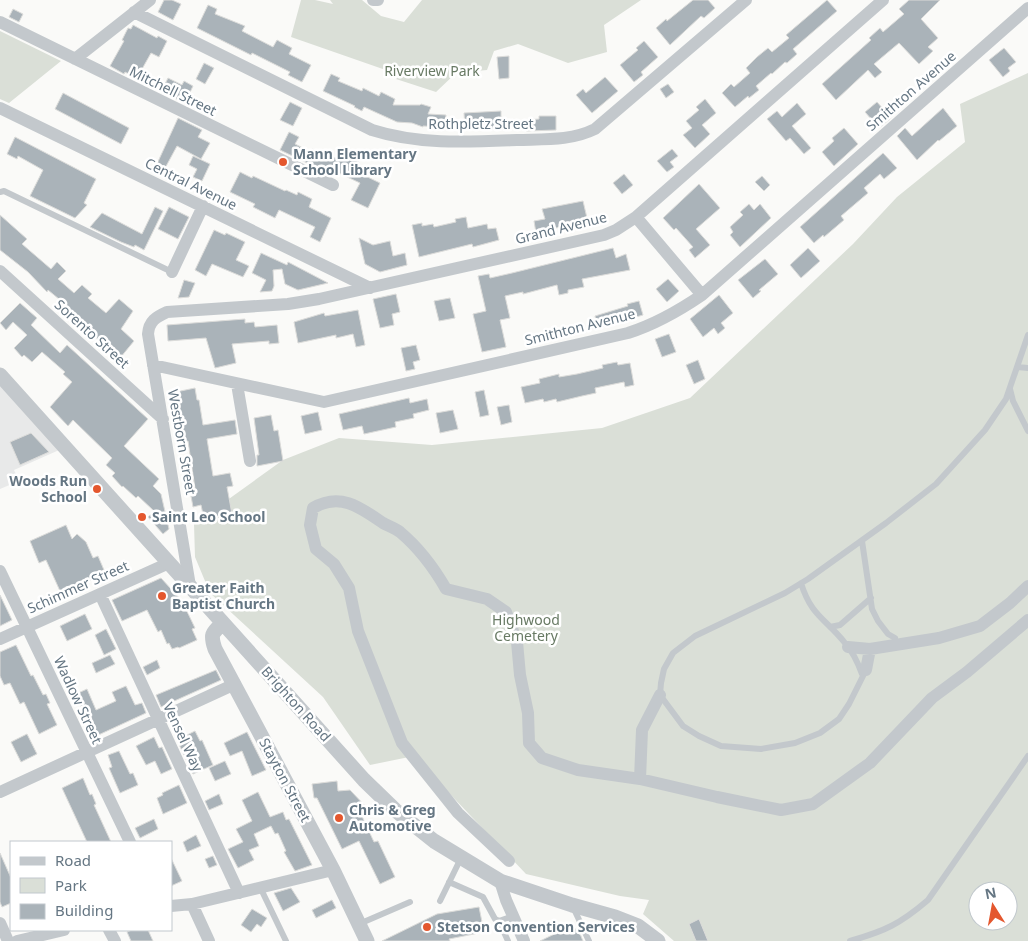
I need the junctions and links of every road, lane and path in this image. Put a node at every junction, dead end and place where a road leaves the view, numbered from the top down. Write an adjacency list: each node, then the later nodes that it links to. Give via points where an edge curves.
1 (150, 0): 7 (street)
2 (373, 0): 3 (street)
3 (378, 0)
4 (746, 0): 7 (street, Rothpletz Street, via 588,132 570,138 462,142 372,130)
5 (883, 0): 14 (street, Grand Avenue)
6 (1028, 8): 18 (street, Smithton Avenue)
7 (134, 12): 9 (street)
8 (0, 22): 9 (street, Mitchell Street)
9 (75, 59): 11 (street, Mitchell Street)
10 (0, 108): 13 (street, Central Avenue)
11 (333, 186)
12 (0, 192): 16 (lane, via 4,191)
13 (203, 206): 16 (street); 17 (street, Central Avenue)
14 (636, 217): 17 (street, Grand Avenue, via 604,234); 18 (street)
15 (0, 272): 27 (street, Sorento Street)
16 (172, 272)
17 (370, 288): 19 (street, Grand Avenue, via 288,304)
18 (702, 294): 25 (street, Smithton Avenue, via 628,333 330,401 317,402)
19 (167, 312): 21 (street, Westborn Street, via 152,320 149,326)
20 (1028, 335): 22 (lane)
21 (153, 365): 25 (street, Smithton Avenue); 27 (street, Westborn Street)
22 (1016, 367): 23 (lane); 26 (lane)
23 (1028, 368)
24 (0, 375): 31 (street, Brighton Road)
25 (237, 384): 29 (street)
26 (1010, 388): 28 (lane); 30 (lane, via 985,430 953,466 918,499)
27 (163, 419): 34 (street, Westborn Street)
28 (1028, 431)
29 (250, 461)
30 (862, 541): 33 (lane); 37 (lane)
31 (169, 563): 34 (street, Brighton Road); 36 (street, Schimmer Street)
32 (0, 571): 40 (street, Wadlow Street)
33 (801, 583): 41 (lane, via 810,606); 48 (lane, via 695,636 673,653 664,669)
34 (190, 586): 39 (street, Brighton Road)
35 (1028, 586): 43 (street, via 980,626 939,638)
36 (100, 594): 40 (street, Schimmer Street); 49 (street, Vensel Way)
37 (871, 598): 41 (lane, via 840,625); 43 (lane, via 878,621)
38 (1028, 620): 52 (street, via 932,698 870,763 813,804 781,810)
39 (223, 623): 47 (street, Stayton Street, via 211,638); 55 (street, Brighton Road, via 364,780 434,841)
40 (27, 627): 42 (street, Schimmer Street); 50 (street, Wadlow Street)
41 (830, 627): 44 (lane)
42 (0, 639)
43 (898, 641): 45 (street)
44 (848, 647): 45 (street); 46 (lane)
45 (870, 649): 46 (street)
46 (864, 673): 48 (lane, via 839,719 820,733 796,743 761,749 721,746 699,736 683,726)
47 (235, 684): 49 (street); 57 (street, Stayton Street)
48 (660, 694): 52 (street, via 642,730)
49 (158, 720): 50 (street); 61 (street, Vensel Way)
50 (86, 752): 53 (street); 54 (street, Wadlow Street)
51 (1028, 756): 82 (lane, via 928,900 888,929)
52 (640, 779): 56 (street, via 578,770 542,758 529,744 528,713 517,642 506,612 487,599 446,589 416,547 398,530 369,512 341,501 324,502 313,508 310,525 316,549 334,564 349,588 358,631 402,743 458,813)
53 (0, 792)
54 (130, 841)
55 (461, 858): 58 (street, Brighton Road); 59 (lane)
56 (509, 861)
57 (333, 870): 60 (street); 70 (street, Stayton Street)
58 (500, 881): 66 (street, Brighton Road); 67 (street)
59 (449, 882): 62 (lane); 68 (lane, via 483,897)
60 (260, 887): 61 (street); 77 (lane)
61 (239, 892): 64 (street)
62 (440, 901)
63 (410, 902): 70 (lane)
64 (192, 904): 65 (street); 76 (street)
65 (172, 906)
66 (572, 906): 80 (lane); 81 (street, Brighton Road, via 638,926)
67 (513, 916): 68 (lane); 73 (street)
68 (499, 921): 79 (lane)
69 (0, 923): 74 (street)
70 (359, 924): 78 (street, Stayton Street)
71 (60, 931): 72 (street)
72 (32, 939): 75 (street)
73 (521, 940)
74 (8, 941)
75 (17, 941)
76 (210, 941)
77 (286, 941)
78 (367, 941)
79 (508, 941)
80 (589, 941)
81 (658, 941)
82 (850, 941)

